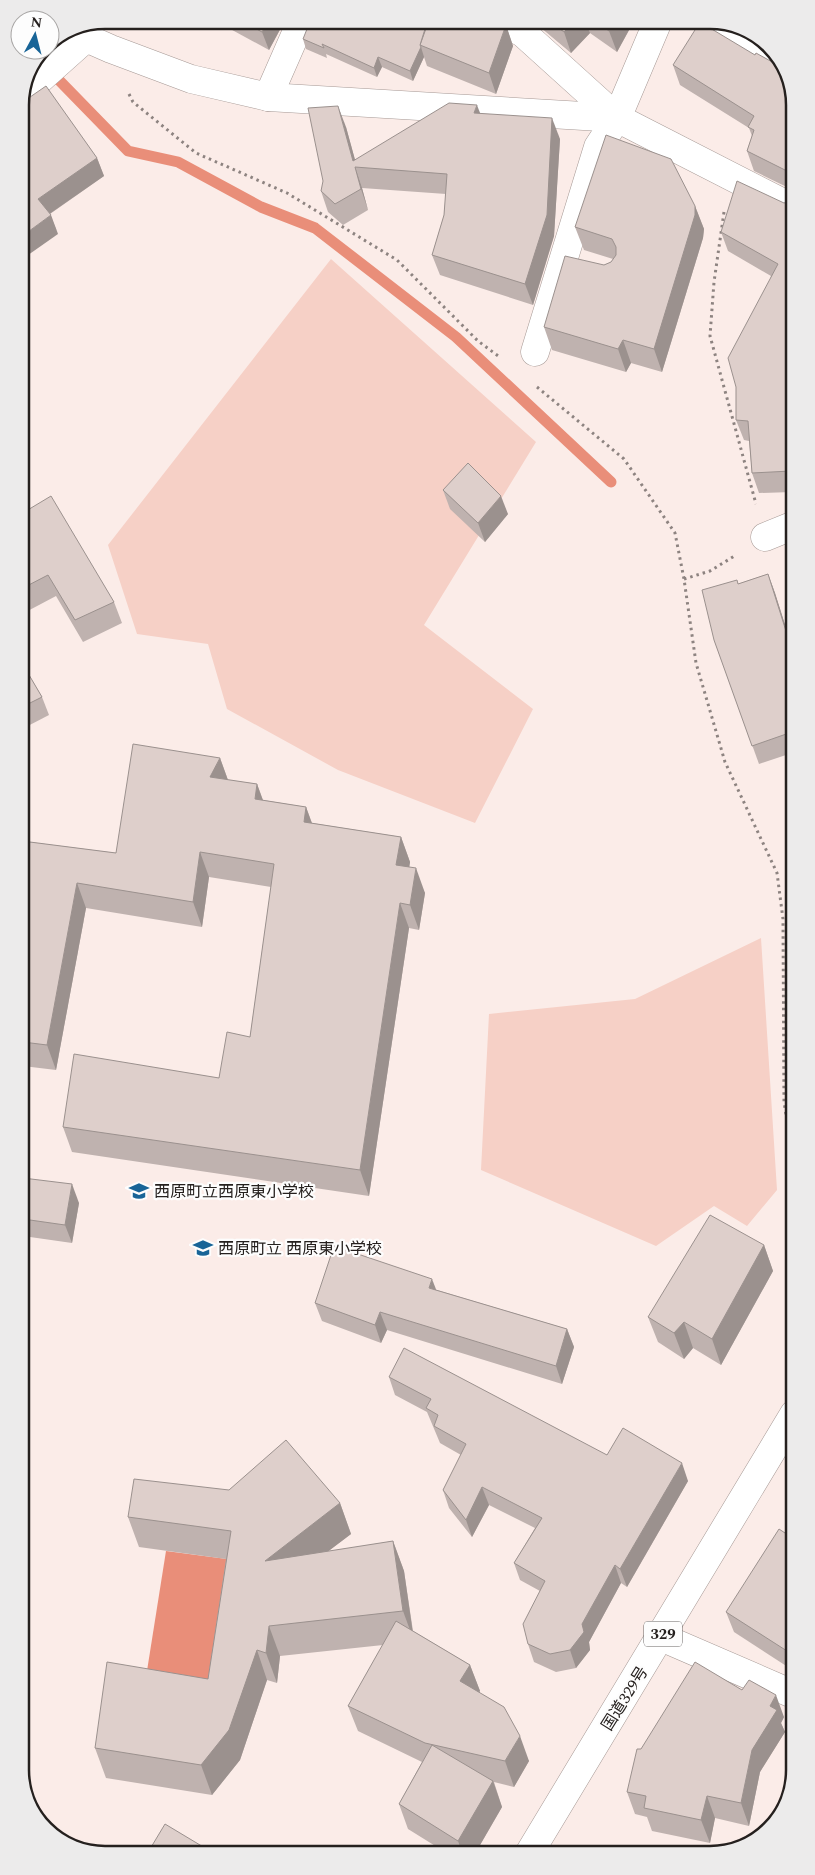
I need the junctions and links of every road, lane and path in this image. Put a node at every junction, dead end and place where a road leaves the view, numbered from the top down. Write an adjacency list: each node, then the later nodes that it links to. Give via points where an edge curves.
1 (298, 29): 9 (main road)
2 (515, 29): 10 (main road)
3 (655, 29): 10 (main road)
4 (730, 32): 7 (main road)
5 (78, 39): 6 (main road); 8 (main road)
6 (112, 49): 9 (main road, via 191,79); 16 (path, via 133,102 196,153 287,193 397,260 478,341)
7 (770, 58)
8 (31, 85)
9 (268, 97): 10 (main road)
10 (617, 118): 11 (main road); 13 (main road, via 598,147)
11 (730, 176): 12 (main road); 19 (path, via 714,282 710,336)
12 (786, 204)
13 (563, 260): 14 (main road); 15 (main road)
14 (590, 268)
15 (535, 352)
16 (508, 364)
17 (531, 382): 20 (path, via 624,459 675,533)
18 (786, 528): 19 (main road)
19 (765, 537): 20 (path, via 710,571)
20 (684, 578): 21 (path, via 696,663 725,762 777,873 783,918)
21 (786, 1114)
22 (786, 1427): 23 (main road, 国道329号 / 329)
23 (661, 1637): 24 (main road); 25 (main road, 国道329号 / 329)
24 (786, 1691)
25 (534, 1846)

